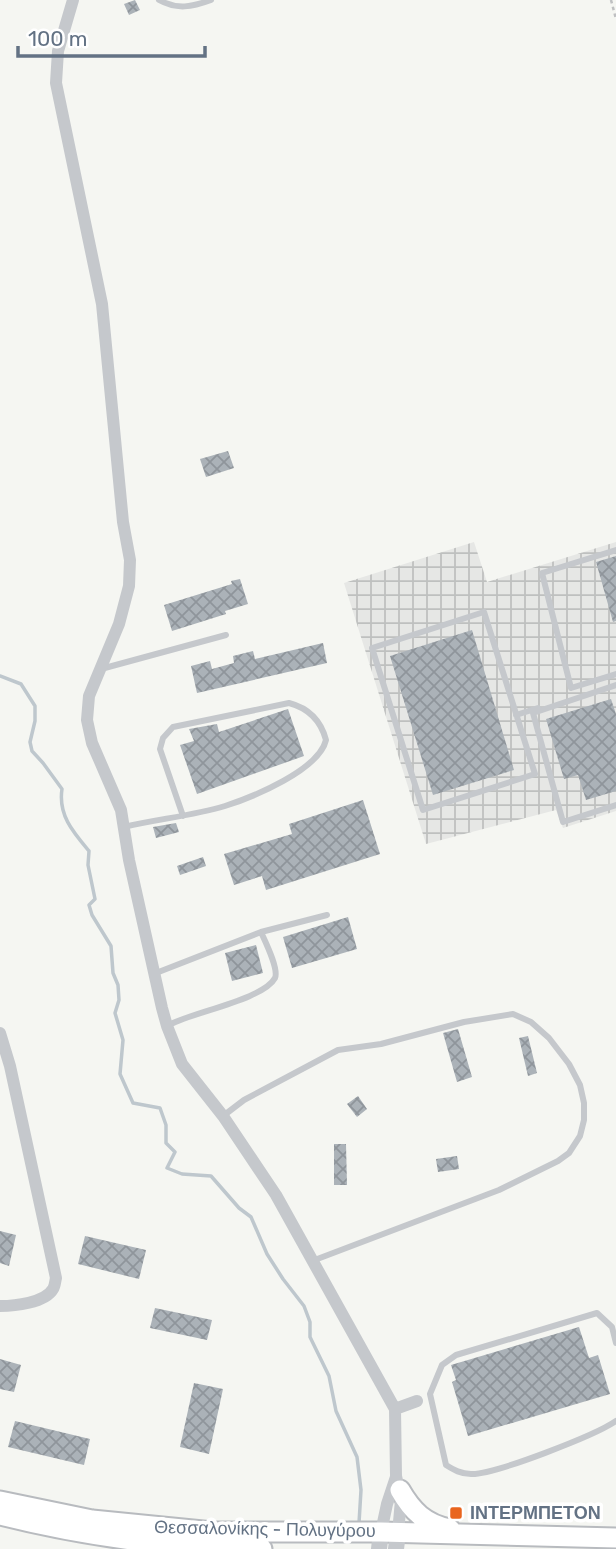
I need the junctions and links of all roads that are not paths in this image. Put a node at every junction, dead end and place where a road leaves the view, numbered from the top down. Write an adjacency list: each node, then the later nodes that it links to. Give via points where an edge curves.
1 (74, 0): 6 (street, via 58,51 56,83 102,304 130,560 119,624)
2 (211, 0): 3 (lane, via 186,8)
3 (160, 1)
4 (616, 550): 7 (lane, via 542,573 571,688)
5 (226, 635): 6 (lane)
6 (99, 669): 12 (street, via 89,696 87,720)
7 (616, 674)
8 (616, 684): 9 (lane); 10 (lane, via 533,713 564,822)
9 (516, 715): 9 (lane, via 484,612 372,648 423,810 535,774)
10 (616, 805)
11 (183, 816): 11 (lane, via 160,748 173,727 289,703 303,706 315,719 326,740 324,750 301,771 227,805); 12 (lane)
12 (124, 827): 15 (street)
13 (327, 915): 14 (lane)
14 (261, 932): 15 (lane); 16 (lane, via 275,978 249,996)
15 (156, 973): 16 (street)
16 (167, 1026): 18 (street, via 182,1064)
17 (0, 1033): 20 (street, via 56,1278 53,1290 45,1296)
18 (223, 1116): 19 (street, via 276,1195); 19 (lane, via 244,1100 338,1051 513,1014 549,1038 569,1064 584,1102 580,1136 569,1153 499,1190)
19 (312, 1261): 24 (street)
20 (0, 1306)
21 (616, 1343): 22 (lane, via 612,1327 597,1313 548,1326 456,1354 442,1365)
22 (430, 1394): 23 (lane); 25 (lane, via 446,1465 474,1475 583,1438)
23 (416, 1401): 24 (street)
24 (395, 1409): 26 (street)
25 (616, 1421)
26 (398, 1483): 29 (main road, via 409,1505 426,1521); 31 (street, via 387,1504)
27 (0, 1502): 31 (main road, Θεσσαλονίκης - Πολυγύρου, via 178,1530)
28 (0, 1515): 32 (main road, Θεσσαλονίκης - Πολυγύρου, via 144,1543)
29 (479, 1535): 30 (main road, Θεσσαλονίκης - Πολυγύρου); 31 (main road, Θεσσαλονίκης - Πολυγύρου)
30 (616, 1538)
31 (388, 1541)
32 (262, 1549)

